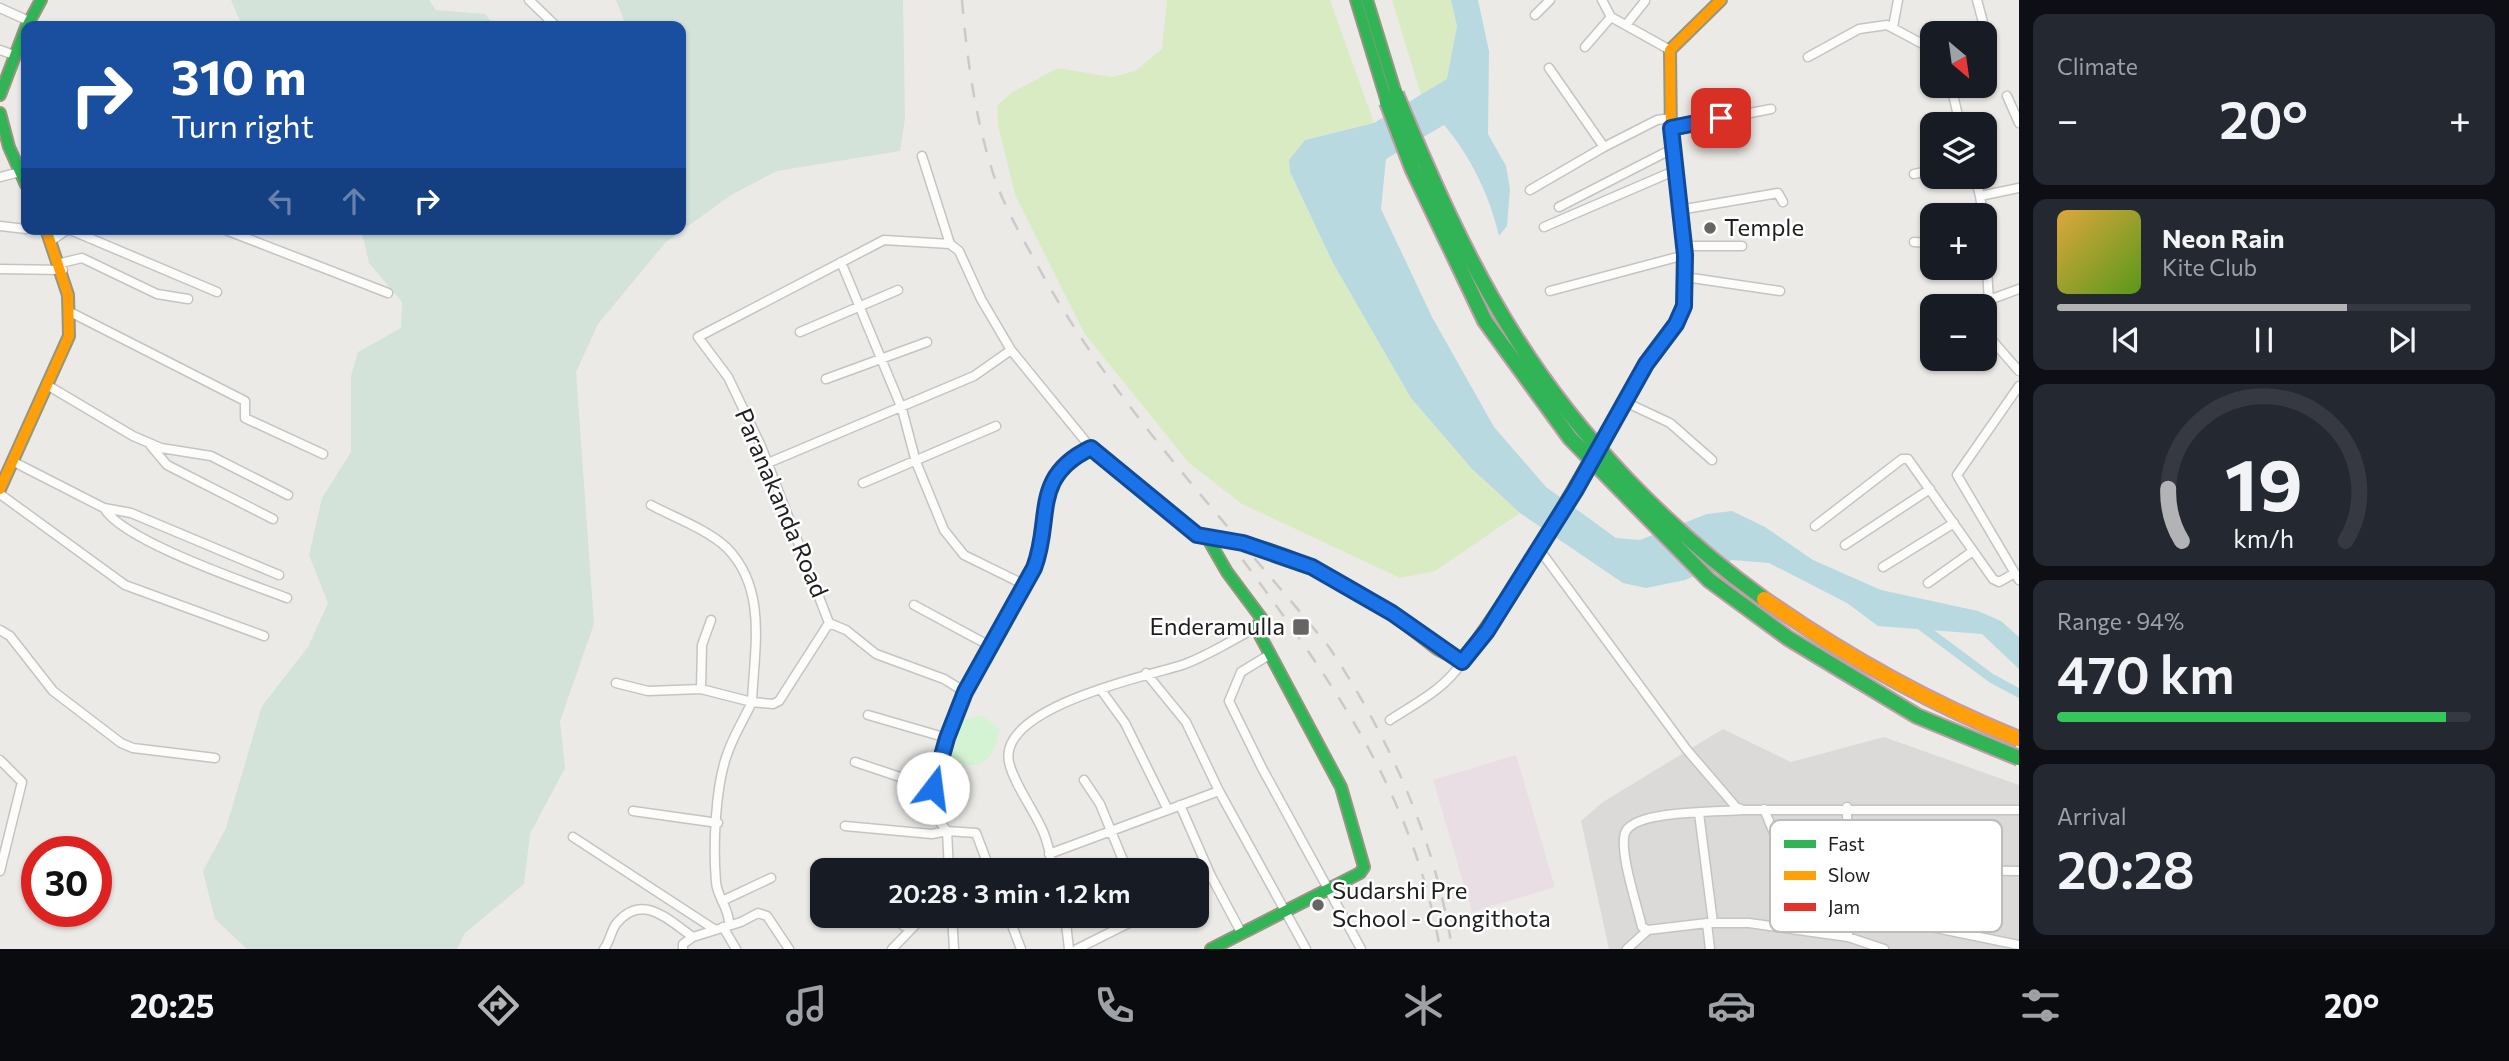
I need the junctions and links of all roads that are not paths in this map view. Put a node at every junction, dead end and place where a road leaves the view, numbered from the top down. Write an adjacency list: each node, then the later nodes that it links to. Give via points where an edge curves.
1 (41, 0): 15 (main road)
2 (529, 0): 16 (street)
3 (1352, 0): 27 (main road); 27 (main road)
4 (1367, 0): 30 (main road)
5 (1550, 0): 12 (street)
6 (1602, 0): 13 (street)
7 (1721, 0): 23 (main road)
8 (1898, 0): 19 (street)
9 (1976, 0): 17 (street)
10 (1645, 1): 18 (street)
11 (0, 8): 14 (street)
12 (1535, 15)
13 (1611, 17): 18 (street); 22 (street)
14 (21, 21)
15 (29, 21)
16 (551, 21)
17 (1982, 21)
18 (1626, 25): 23 (street)
19 (1893, 27): 21 (street); 25 (street, via 1859,29)
20 (21, 33): 24 (main road)
21 (1920, 42)
22 (1585, 47)
23 (1670, 50): 33 (main road)
24 (7, 53): 28 (main road)
25 (1808, 57)
26 (1549, 68): 35 (street)
27 (1374, 69): 30 (main road)
28 (0, 95)
29 (2007, 96): 34 (street)
30 (1391, 98): 133 (main road, bridge, via 1466,251 1537,370 1644,495 1724,568 1840,651 1928,699); 135 (main road, bridge, via 1412,168 1485,321 1570,438 1709,580 1788,638 1917,716)
31 (1771, 109): 33 (street)
32 (0, 113): 39 (main road)
33 (1671, 123): 35 (street, via 1657,120); 36 (main road)
34 (2019, 123)
35 (1604, 147): 46 (street)
36 (1672, 149): 38 (main road); 50 (street)
37 (922, 156): 60 (street)
38 (1674, 171): 51 (main road); 54 (street)
39 (21, 173)
40 (1920, 173): 41 (street)
41 (1914, 174)
42 (0, 177): 43 (street)
43 (21, 179)
44 (2019, 188): 47 (street)
45 (1978, 189): 47 (street)
46 (1530, 190)
47 (1980, 196): 49 (street)
48 (1783, 202): 51 (street, via 1778,193)
49 (1981, 203)
50 (1559, 207)
51 (1679, 209): 62 (main road)
52 (0, 226): 53 (street)
53 (21, 228)
54 (1544, 228)
55 (46, 235): 64 (main road)
56 (82, 235): 71 (street)
57 (238, 235): 72 (street)
58 (1914, 242): 59 (street)
59 (1920, 242)
60 (950, 244): 63 (street, via 884,240); 80 (street, via 959,251)
61 (1742, 246): 62 (street)
62 (1684, 251): 66 (main road); 68 (street)
63 (841, 262): 75 (street); 95 (street, Paranakanda Road, via 698,337 728,377)
64 (62, 267): 65 (street); 74 (street, via 82,258 158,294); 76 (main road)
65 (0, 269)
66 (1685, 277): 69 (street); 86 (main road, via 1680,315)
67 (898, 290): 75 (street)
68 (1550, 291)
69 (1780, 291)
70 (2018, 291): 73 (street)
71 (217, 292)
72 (388, 293)
73 (1997, 298)
74 (188, 299)
75 (860, 308): 77 (street); 81 (street)
76 (72, 313): 84 (main road, via 69,336); 91 (street, via 245,401 245,418)
77 (800, 332)
78 (927, 342): 81 (street)
79 (1997, 346): 82 (street)
80 (1011, 350): 87 (street, via 974,376); 90 (street)
81 (880, 359): 83 (street); 87 (street)
82 (2019, 371)
83 (826, 379)
84 (47, 385): 89 (street); 93 (main road)
85 (2019, 386): 111 (street, via 1957,475)
86 (1625, 402): 92 (street, via 1670,424); 106 (main road)
87 (902, 409): 94 (street); 95 (street)
88 (996, 426): 94 (street)
89 (149, 443): 99 (street, via 211,456); 102 (street, via 167,465)
90 (1091, 448): 105 (street, via 1183,526); 113 (street, via 1061,468 1052,484 1044,505 1041,549)
91 (323, 454)
92 (1712, 460)
93 (12, 461): 97 (main road); 101 (street)
94 (916, 462): 96 (street); 113 (street, via 944,530 964,555)
95 (768, 463): 117 (street, Paranakanda Road)
96 (863, 483)
97 (0, 488): 120 (street, via 125,585)
98 (1930, 489): 103 (street); 104 (street, via 1909,460 1902,459); 107 (street)
99 (288, 495)
100 (651, 505): 129 (street, via 727,548 754,593)
101 (104, 508): 110 (street, via 131,513); 114 (street, via 129,529 167,550)
102 (272, 519)
103 (1954, 523): 108 (street); 109 (street)
104 (1815, 526)
105 (1208, 539): 118 (main road, via 1262,619); 123 (main road, via 1243,543 1312,567 1392,613)
106 (1542, 543): 123 (main road); 145 (street, via 1687,750)
107 (1845, 545)
108 (1973, 551): 111 (street, via 1999,582); 112 (street)
109 (1883, 567)
110 (279, 575)
111 (2017, 577)
112 (1927, 583)
113 (1023, 584): 121 (street)
114 (287, 598)
115 (914, 605): 121 (street)
116 (711, 620): 126 (street, via 702,645)
117 (829, 623): 128 (street, via 846,630 876,654 944,679); 129 (street, Paranakanda Road, via 779,701)
118 (1256, 628): 122 (main road); 124 (street, via 1181,665)
119 (0, 630): 134 (street, via 10,636 53,691 121,743)
120 (264, 636)
121 (990, 646): 128 (street)
122 (1269, 654): 164 (street, via 1241,672 1229,701); 164 (main road, via 1341,788 1364,859 1360,873)
123 (1462, 662): 131 (street, via 1433,692)
124 (1146, 673): 127 (street); 140 (street, via 1186,722)
125 (616, 683): 126 (street, via 648,691)
126 (701, 689): 129 (street)
127 (1101, 690): 144 (street, via 1125,723); 156 (street, via 1044,711 1013,740 1009,761 1044,832)
128 (965, 692): 132 (street)
129 (752, 702): 150 (street, via 719,780)
130 (868, 715): 132 (street)
131 (1390, 720)
132 (947, 738): 139 (street)
133 (2019, 739)
134 (215, 758)
135 (2019, 758)
136 (0, 760): 161 (street, via 22,782)
137 (855, 762): 139 (street)
138 (1084, 780): 154 (street)
139 (933, 788): 153 (street, via 937,821)
140 (1219, 792): 141 (street); 166 (street)
141 (1180, 805): 144 (street); 162 (street)
142 (1847, 807): 143 (street); 146 (street); 149 (street)
143 (1764, 809): 145 (street); 151 (street)
144 (1168, 810): 154 (street)
145 (1742, 810): 148 (street)
146 (2019, 810)
147 (633, 811): 150 (street)
148 (1699, 813): 167 (street); 175 (street, via 1660,815 1627,830 1628,865 1642,927)
149 (1847, 820)
150 (718, 823): 165 (street, via 716,889)
151 (1770, 824)
152 (845, 826): 153 (street, via 932,834)
153 (947, 831): 157 (street); 158 (street, via 976,833)
154 (1111, 831): 156 (street); 160 (street)
155 (573, 837): 169 (street)
156 (1049, 854): 159 (street)
157 (948, 858)
158 (985, 858)
159 (1050, 858)
160 (1122, 858)
161 (0, 871)
162 (1211, 876): 179 (street)
163 (771, 878): 165 (street)
164 (1327, 890): 166 (main road); 195 (street)
165 (722, 901): 169 (street)
166 (1287, 910): 179 (main road); 194 (street)
167 (1710, 923): 168 (street); 175 (street); 197 (street)
168 (1770, 925)
169 (722, 926): 180 (street); 186 (street); 187 (street, via 758,913 767,916)
170 (911, 928): 188 (street)
171 (953, 928): 189 (street)
172 (1013, 928): 190 (street)
173 (1067, 928): 191 (street)
174 (1119, 928): 192 (street)
175 (1648, 930): 196 (street)
176 (1818, 932): 181 (street)
177 (1848, 932): 181 (street)
178 (1955, 932): 182 (street)
179 (1242, 934): 193 (main road)
180 (693, 937): 184 (street, via 652,908 641,907 627,912); 185 (street)
181 (1848, 937): 183 (street)
182 (2019, 945)
183 (1874, 946): 198 (street)
184 (604, 949)
185 (682, 949)
186 (736, 949)
187 (789, 949)
188 (892, 949)
189 (954, 949)
190 (1021, 949)
191 (1069, 949)
192 (1077, 949)
193 (1211, 949)
194 (1306, 949)
195 (1362, 949)
196 (1627, 949)
197 (1710, 949)
198 (1884, 949)

